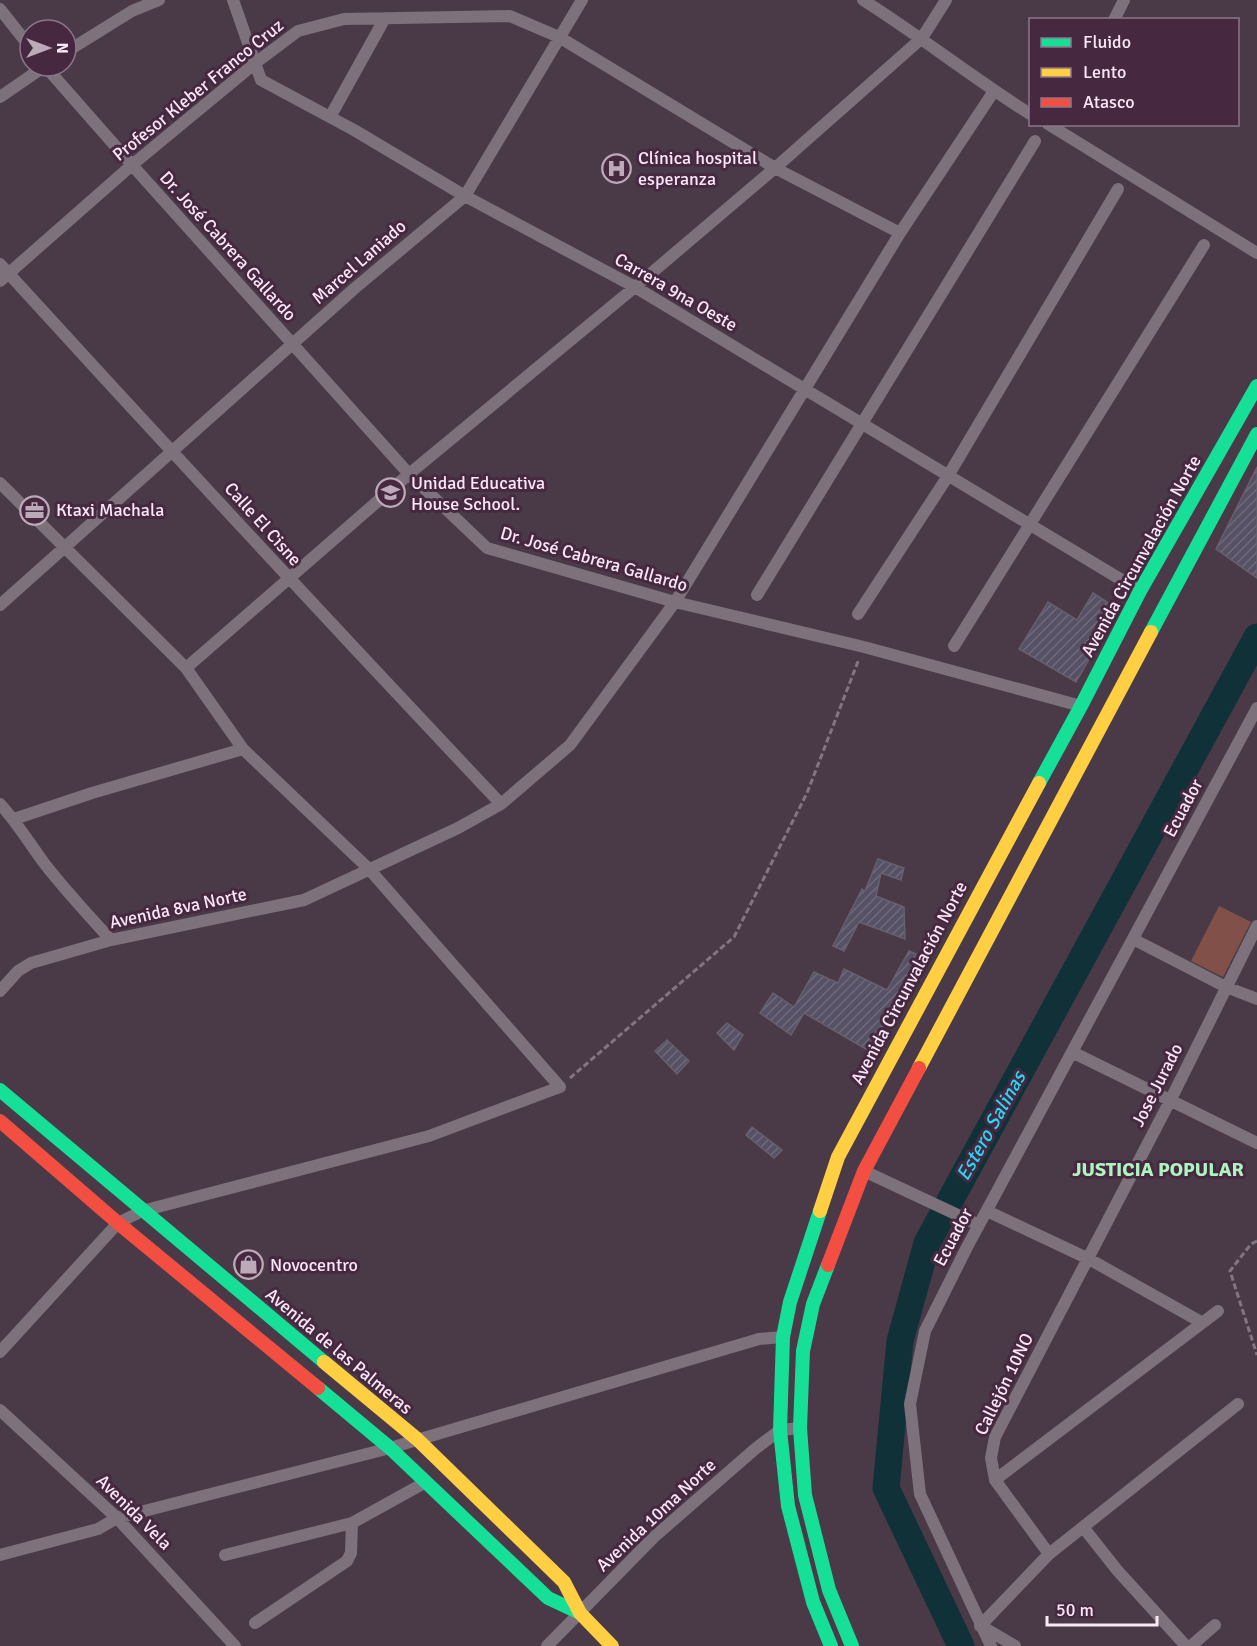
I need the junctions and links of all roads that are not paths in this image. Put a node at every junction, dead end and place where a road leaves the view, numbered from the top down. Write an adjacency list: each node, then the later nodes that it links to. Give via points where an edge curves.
1 (159, 0): 13 (street, via 132,11)
2 (233, 0): 14 (street, Carrera 9na Oeste)
3 (582, 0): 11 (street, Marcel Laniado)
4 (946, 0): 12 (street)
5 (1124, 0): 9 (street)
6 (872, 2): 12 (street)
7 (0, 9): 10 (street)
8 (385, 18): 11 (street, Profesor Kleber Franco Cruz, via 510,16); 14 (street, Profesor Kleber Franco Cruz, via 344,19 298,31); 20 (street)
9 (1115, 18)
10 (18, 32)
11 (559, 38): 24 (street, Profesor Kleber Franco Cruz); 26 (street, Marcel Laniado)
12 (922, 38): 17 (street); 24 (street)
13 (78, 45)
14 (254, 64): 20 (street, Carrera 9na Oeste, via 261,80); 23 (street, Profesor Kleber Franco Cruz)
15 (28, 78): 18 (street)
16 (56, 78): 23 (street, Dr. José Cabrera Gallardo)
17 (994, 92): 19 (street); 27 (street, Avenida 8va Norte)
18 (0, 97)
19 (1029, 113)
20 (330, 117): 26 (street, Carrera 9na Oeste)
21 (1054, 126): 29 (street)
22 (1035, 141): 35 (street)
23 (132, 165): 30 (street, Profesor Kleber Franco Cruz); 32 (street, Dr. José Cabrera Gallardo)
24 (775, 168): 27 (street, Profesor Kleber Franco Cruz); 31 (street)
25 (1118, 189): 39 (street)
26 (465, 196): 31 (street, Carrera 9na Oeste); 32 (street, Marcel Laniado)
27 (900, 233): 34 (street, Avenida 8va Norte)
28 (1204, 245): 41 (street)
29 (1257, 253)
30 (3, 273): 37 (street, Calle El Cisne)
31 (635, 287): 34 (street, Carrera 9na Oeste); 38 (street)
32 (292, 344): 37 (street, Marcel Laniado); 38 (street, Dr. José Cabrera Gallardo)
33 (1257, 386): 44 (main road, Avenida Circunvalación Norte)
34 (803, 389): 35 (street, Carrera 9na Oeste); 46 (street, Avenida 8va Norte)
35 (862, 425): 39 (street, Carrera 9na Oeste); 45 (street)
36 (1257, 434): 55 (main road)
37 (174, 452): 42 (street, Marcel Laniado); 43 (street, Calle El Cisne)
38 (409, 474): 43 (street); 46 (street, Dr. José Cabrera Gallardo, via 487,548)
39 (948, 476): 41 (street, Carrera 9na Oeste); 48 (street)
40 (0, 483): 42 (street)
41 (1030, 525): 44 (street, Carrera 9na Oeste); 49 (street)
42 (64, 547): 47 (street, Marcel Laniado); 50 (street)
43 (287, 578): 50 (street); 57 (street, Calle El Cisne)
44 (1140, 591): 51 (main road, Avenida Circunvalación Norte)
45 (757, 595)
46 (675, 602): 51 (street, Dr. José Cabrera Gallardo, via 864,647); 57 (street, Avenida 8va Norte, via 570,746)
47 (0, 605)
48 (858, 614)
49 (954, 646)
50 (186, 668): 54 (street)
51 (1081, 706): 53 (main road, Avenida Circunvalación Norte)
52 (1257, 708): 61 (street, Ecuador)
53 (1062, 741): 55 (main road); 79 (main road, Avenida Circunvalación Norte, via 838,1156 790,1302)
54 (243, 749): 58 (street); 59 (street)
55 (1087, 756): 71 (main road)
56 (0, 804): 58 (street)
57 (501, 804): 59 (street, Avenida 8va Norte)
58 (14, 819): 62 (street, via 67,892)
59 (369, 869): 62 (street, Avenida 8va Norte, via 304,900); 72 (street, via 560,1087 429,1137)
60 (1257, 926): 63 (street, Jose Jurado)
61 (1133, 939): 63 (street); 66 (street, Ecuador)
62 (111, 940): 64 (street, Avenida 8va Norte, via 31,963)
63 (1226, 987): 65 (street); 68 (street, Jose Jurado)
64 (0, 991)
65 (1257, 999)
66 (1072, 1052): 68 (street); 73 (street, Ecuador)
67 (0, 1090): 72 (main road, Avenida de las Palmeras)
68 (1171, 1099): 70 (street); 76 (street, Jose Jurado)
69 (0, 1121): 74 (main road, Avenida de las Palmeras)
70 (1257, 1143)
71 (864, 1171): 75 (street); 83 (main road, via 813,1304 803,1352)
72 (142, 1211): 74 (street); 85 (main road, Avenida de las Palmeras)
73 (987, 1211): 75 (street, Ecuador); 76 (street)
74 (118, 1223): 80 (street); 86 (main road, Avenida de las Palmeras)
75 (979, 1225): 98 (street, Ecuador, via 925,1331 910,1404 920,1494)
76 (1089, 1259): 78 (street); 87 (street, Callejón 10NO, via 995,1437 991,1458)
77 (1218, 1311): 78 (street)
78 (1201, 1322): 87 (street)
79 (783, 1336): 84 (main road, Avenida Circunvalación Norte); 85 (street, via 759,1339)
80 (0, 1352)
81 (1238, 1404): 91 (street)
82 (0, 1410): 89 (street, Avenida Vela)
83 (800, 1428): 84 (street); 103 (main road, via 805,1495 829,1590)
84 (780, 1430): 95 (street, Avenida 10ma Norte, via 654,1537); 102 (main road, Avenida Circunvalación Norte, via 788,1506 813,1602)
85 (417, 1439): 86 (street); 95 (main road, Avenida de las Palmeras, via 564,1582)
86 (390, 1448): 88 (main road, Avenida de las Palmeras); 89 (street)
87 (995, 1480): 92 (street)
88 (426, 1482): 90 (street); 95 (main road, Avenida de las Palmeras, via 548,1598)
89 (117, 1518): 93 (street, via 98,1529); 99 (street, Avenida Vela)
90 (352, 1523): 94 (street); 96 (street, via 347,1561)
91 (1083, 1527): 92 (street); 106 (street)
92 (1049, 1554): 98 (street)
93 (0, 1555)
94 (225, 1555)
95 (580, 1613): 100 (street, Avenida 10ma Norte); 101 (main road, Avenida de las Palmeras)
96 (255, 1623)
97 (1215, 1625): 107 (street)
98 (980, 1626): 104 (street, Ecuador); 105 (street)
99 (235, 1646)
100 (547, 1646)
101 (612, 1646)
102 (831, 1646)
103 (852, 1646)
104 (991, 1646)
105 (1015, 1646)
106 (1186, 1646)
107 (1191, 1646)

